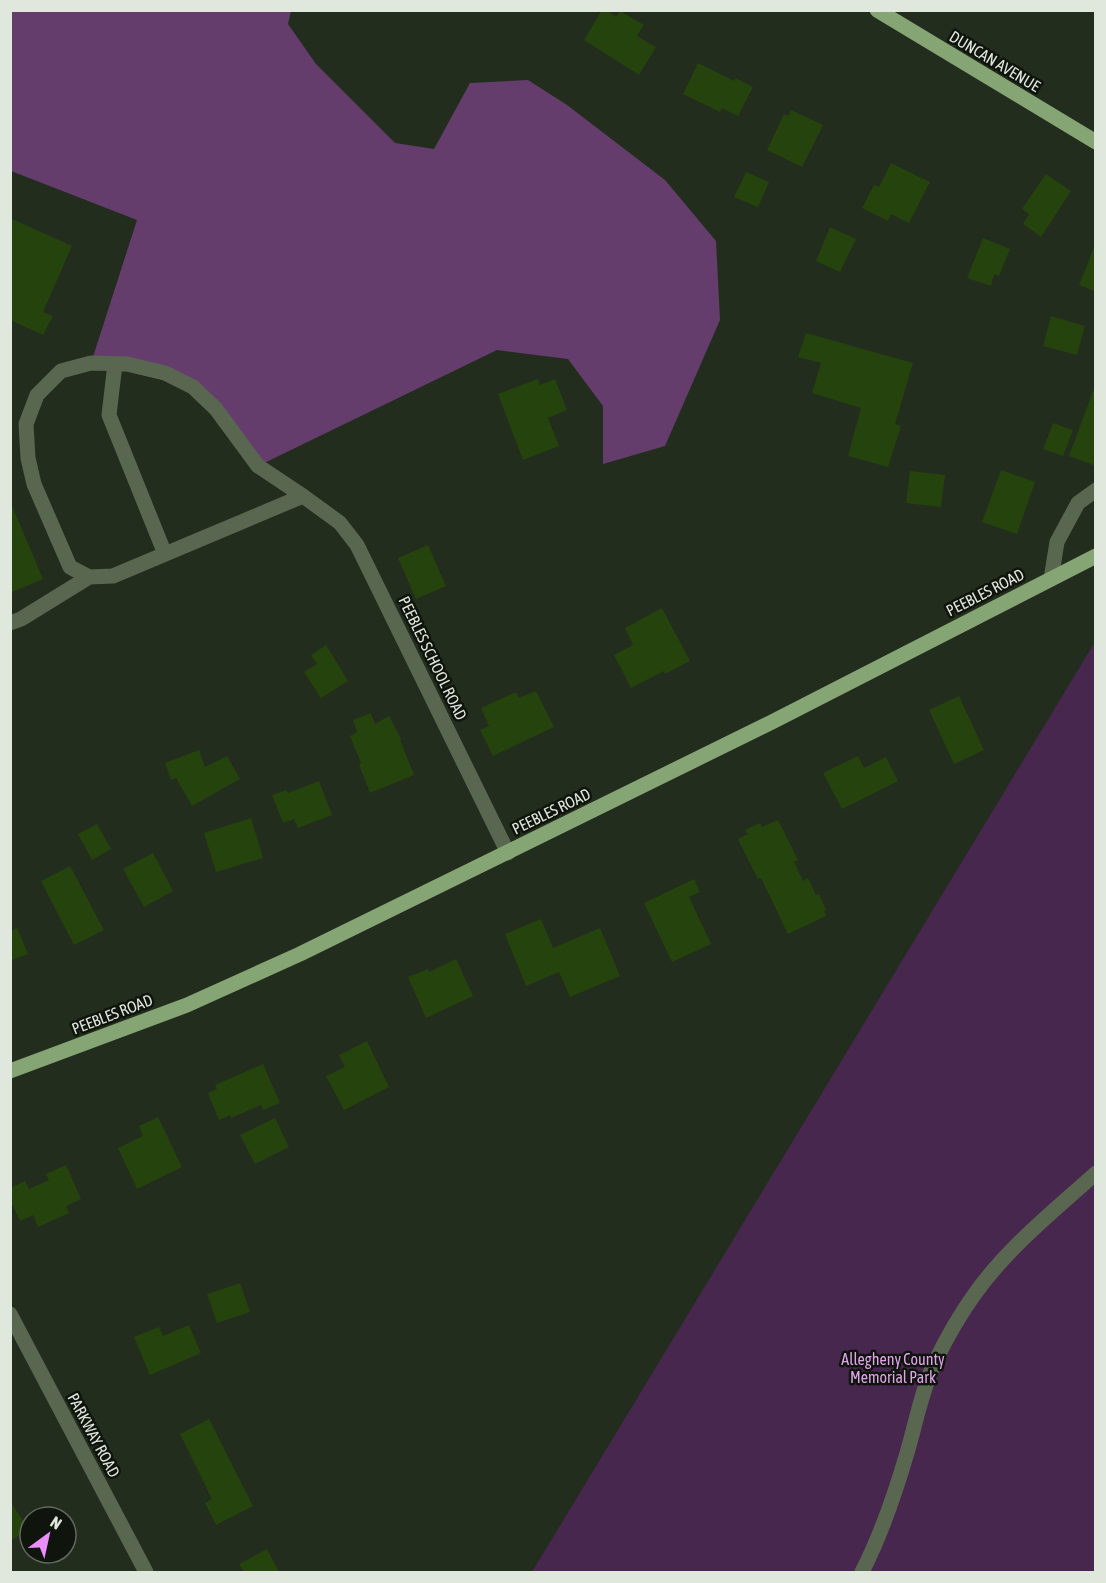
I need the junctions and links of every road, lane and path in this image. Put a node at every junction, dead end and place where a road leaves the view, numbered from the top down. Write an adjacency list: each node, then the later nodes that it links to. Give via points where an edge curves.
1 (877, 10): 2 (main road, DUNCAN AVENUE)
2 (1095, 142)
3 (115, 364): 5 (street, PEEBLES SCHOOL ROAD, via 165,373 193,387 216,410 258,466); 6 (street, via 109,416); 8 (street, PEEBLES SCHOOL ROAD, via 92,363 61,371 37,395 26,424 34,484 70,567)
4 (1095, 490): 9 (street, via 1078,502 1057,542)
5 (303, 496): 6 (street); 11 (street, PEEBLES SCHOOL ROAD, via 339,523 357,545)
6 (165, 554): 8 (street, via 113,576)
7 (1095, 556): 9 (main road, PEEBLES ROAD)
8 (89, 577): 10 (street)
9 (1051, 579): 11 (main road, PEEBLES ROAD)
10 (10, 622)
11 (508, 853): 12 (main road, PEEBLES ROAD, via 187,1005)
12 (10, 1071)
13 (1095, 1173): 16 (street, via 1005,1258 974,1294 952,1331 919,1403 904,1464)
14 (10, 1314): 15 (street, PARKWAY ROAD)
15 (146, 1572)
16 (862, 1572)

